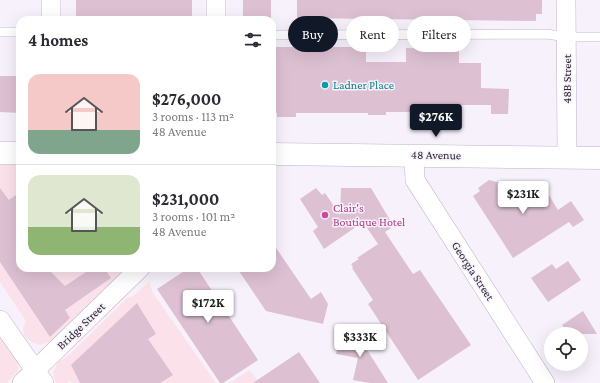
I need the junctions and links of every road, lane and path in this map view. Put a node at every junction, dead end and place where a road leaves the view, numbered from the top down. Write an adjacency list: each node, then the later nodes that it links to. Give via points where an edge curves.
1 (51, 0): 4 (street)
2 (216, 0): 5 (street)
3 (566, 0): 9 (street, 48B Street)
4 (51, 16)
5 (216, 16)
6 (0, 32): 7 (lane)
7 (16, 32)
8 (276, 35): 9 (lane, via 547,34)
9 (566, 37): 10 (lane); 15 (street, 48B Street)
10 (600, 37)
11 (0, 154): 12 (street)
12 (16, 154)
13 (276, 154): 14 (street, 48 Avenue)
14 (414, 155): 15 (street, 48 Avenue); 20 (street, Georgia Street, via 416,180)
15 (567, 157): 16 (street, 48 Avenue)
16 (600, 158)
17 (136, 272): 19 (street, Bridge Street)
18 (0, 320): 19 (street)
19 (34, 379)
20 (546, 383)

